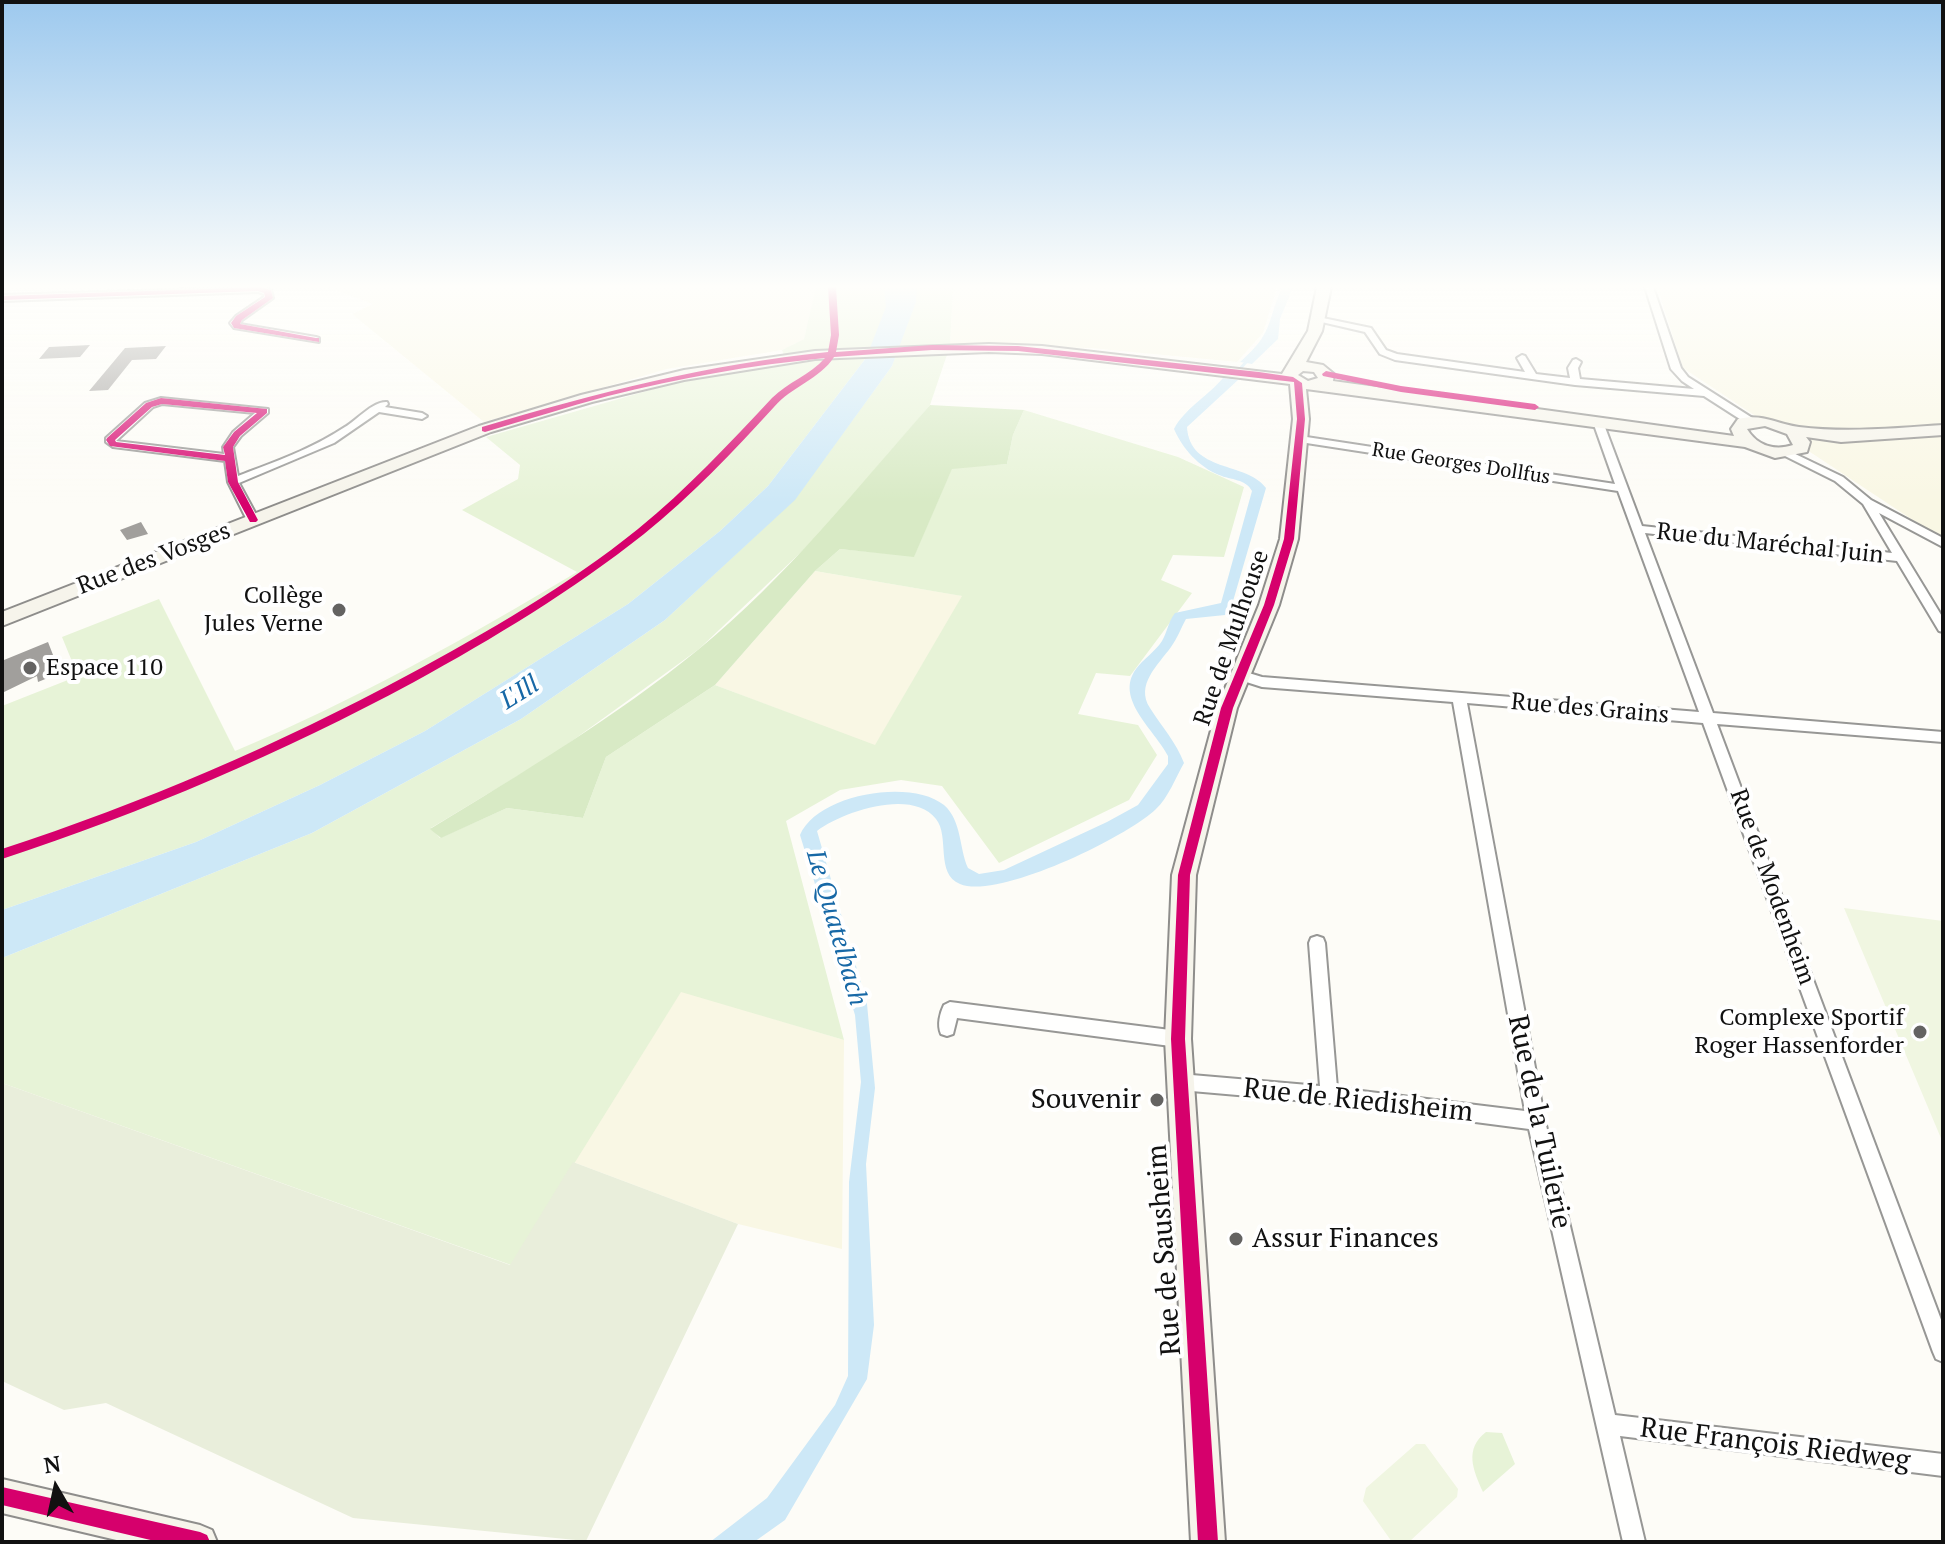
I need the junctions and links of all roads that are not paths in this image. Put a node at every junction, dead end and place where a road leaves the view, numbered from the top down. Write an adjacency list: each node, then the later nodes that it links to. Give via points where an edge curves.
1 (784, 359): 24 (main road, Rue des Vosges, via 634,386 485,429)
2 (1127, 359): 9 (main road, Rue des Vosges)
3 (1302, 359): 9 (main road, Rue de Mulhouse)
4 (1319, 359): 11 (main road, Rue de Mulhouse)
5 (1415, 359): 10 (street)
6 (1523, 359): 10 (street)
7 (1673, 359): 13 (street, via 1676,369)
8 (1576, 362): 12 (street)
9 (1295, 375): 11 (main road, Rue des Vosges); 16 (main road, Rue de Mulhouse)
10 (1533, 377): 12 (street)
11 (1320, 378): 15 (main road, Rue des Vosges); 16 (main road, Rue de Mulhouse)
12 (1575, 382): 13 (street)
13 (1705, 393): 18 (street)
14 (422, 416): 21 (street, via 380,406 326,445)
15 (1597, 418): 18 (main road, Rue des Vosges); 22 (street, Rue de Modenheim)
16 (1301, 429): 22 (street, Rue Georges Dollfus); 30 (main road, Rue de Mulhouse, via 1289,539 1269,605)
17 (1943, 430): 19 (main road, via 1853,435)
18 (1746, 431): 19 (main road); 19 (main road, via 1776,423)
19 (1797, 447): 23 (street)
20 (228, 453): 20 (street, via 212,456 110,440 149,405 161,401 264,411 237,434); 21 (street)
21 (233, 482): 24 (street)
22 (1622, 488): 25 (street, Rue de Modenheim)
23 (1867, 502): 26 (street); 27 (street)
24 (253, 520): 28 (main road, Rue des Vosges)
25 (1638, 529): 27 (street, Rue du Maréchal Juin); 32 (street, Rue de Modenheim)
26 (1943, 543)
27 (1901, 558): 29 (street)
28 (2, 619)
29 (1943, 628)
30 (1239, 675): 31 (street, Rue des Grains, via 1262,682); 35 (main road, Rue de Mulhouse, via 1184,875)
31 (1459, 698): 32 (street, Rue des Grains); 40 (street, Rue de la Tuilerie)
32 (1710, 718): 33 (street, Rue des Grains); 41 (street, Rue de Modenheim)
33 (1943, 737)
34 (1317, 943): 39 (street)
35 (1179, 954): 37 (main road, Rue de Sausheim)
36 (947, 1028): 37 (street, via 950,1010)
37 (1178, 1039): 38 (main road, Rue de Sausheim)
38 (1180, 1082): 39 (street, Rue de Riedisheim); 46 (main road, Rue de Sausheim)
39 (1329, 1095): 40 (street, Rue de Riedisheim)
40 (1536, 1121): 42 (street, Rue de la Tuilerie)
41 (1943, 1352)
42 (1606, 1424): 43 (street, Rue François Riedweg); 47 (street, Rue de la Tuilerie)
43 (1943, 1465)
44 (2, 1496): 45 (main road)
45 (200, 1542)
46 (1208, 1542)
47 (1634, 1542)

